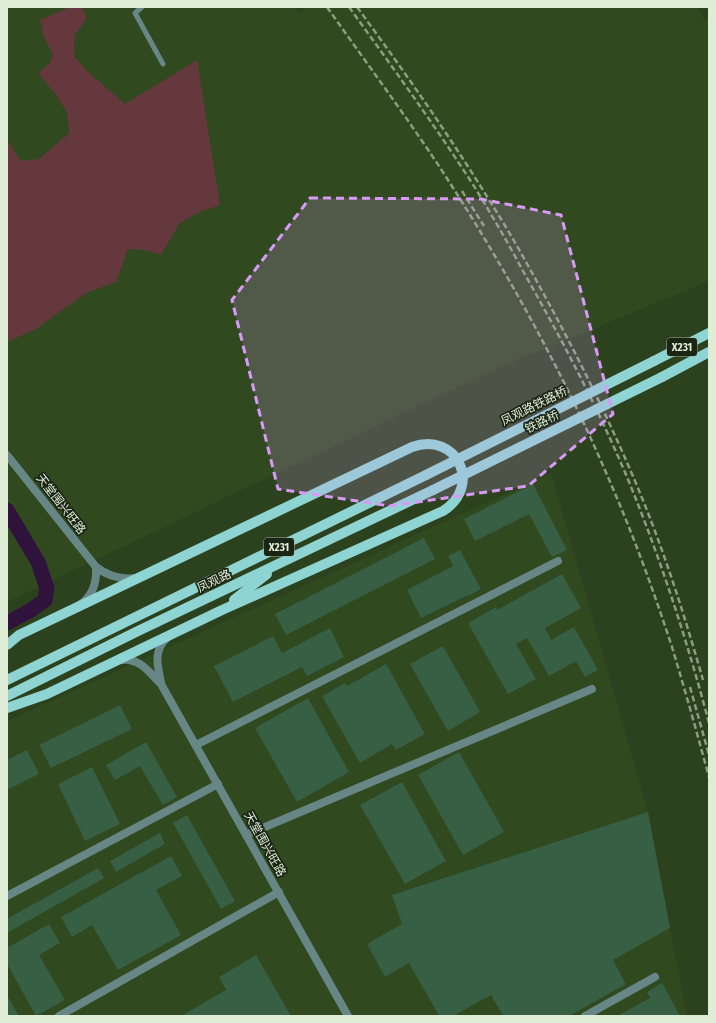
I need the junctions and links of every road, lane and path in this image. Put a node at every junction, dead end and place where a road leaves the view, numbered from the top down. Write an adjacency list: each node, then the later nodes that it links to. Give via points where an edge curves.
1 (142, 7): 2 (lane, via 135,13)
2 (163, 64)
3 (709, 332): 6 (main road, 凤观路铁路桥 / X231, bridge)
4 (709, 352): 7 (main road, 铁路桥 / X231, bridge)
5 (7, 455): 10 (street, 天堂围兴旺路)
6 (426, 475): 17 (main road, 凤观路 / X231)
7 (433, 490): 9 (main road, 凤观路 / X231)
8 (558, 561): 22 (street)
9 (282, 563): 13 (main road); 20 (main road, 凤观路 / X231)
10 (96, 567): 11 (street, via 108,575 121,579); 12 (street, via 94,586)
11 (142, 576): 12 (main road); 13 (main road, via 412,447 426,443 439,445 456,457 462,470 463,484 458,497 443,511)
12 (79, 606): 15 (main road, via 19,635)
13 (222, 610): 14 (main road)
14 (170, 635): 16 (main road); 18 (street, via 160,646 157,656)
15 (7, 645)
16 (116, 661): 18 (street, via 127,659 137,662); 21 (main road, via 47,694)
17 (7, 680)
18 (161, 684): 22 (street, 天堂围兴旺路)
19 (592, 689): 24 (street)
20 (7, 696)
21 (7, 708)
22 (196, 745): 23 (street, 天堂围兴旺路)
23 (218, 784): 24 (street, 天堂围兴旺路); 26 (street)
24 (246, 835): 25 (street, 天堂围兴旺路)
25 (279, 892): 28 (street); 29 (street, 天堂围兴旺路)
26 (7, 896)
27 (655, 977): 30 (street)
28 (59, 1016)
29 (348, 1016)
30 (585, 1016)

